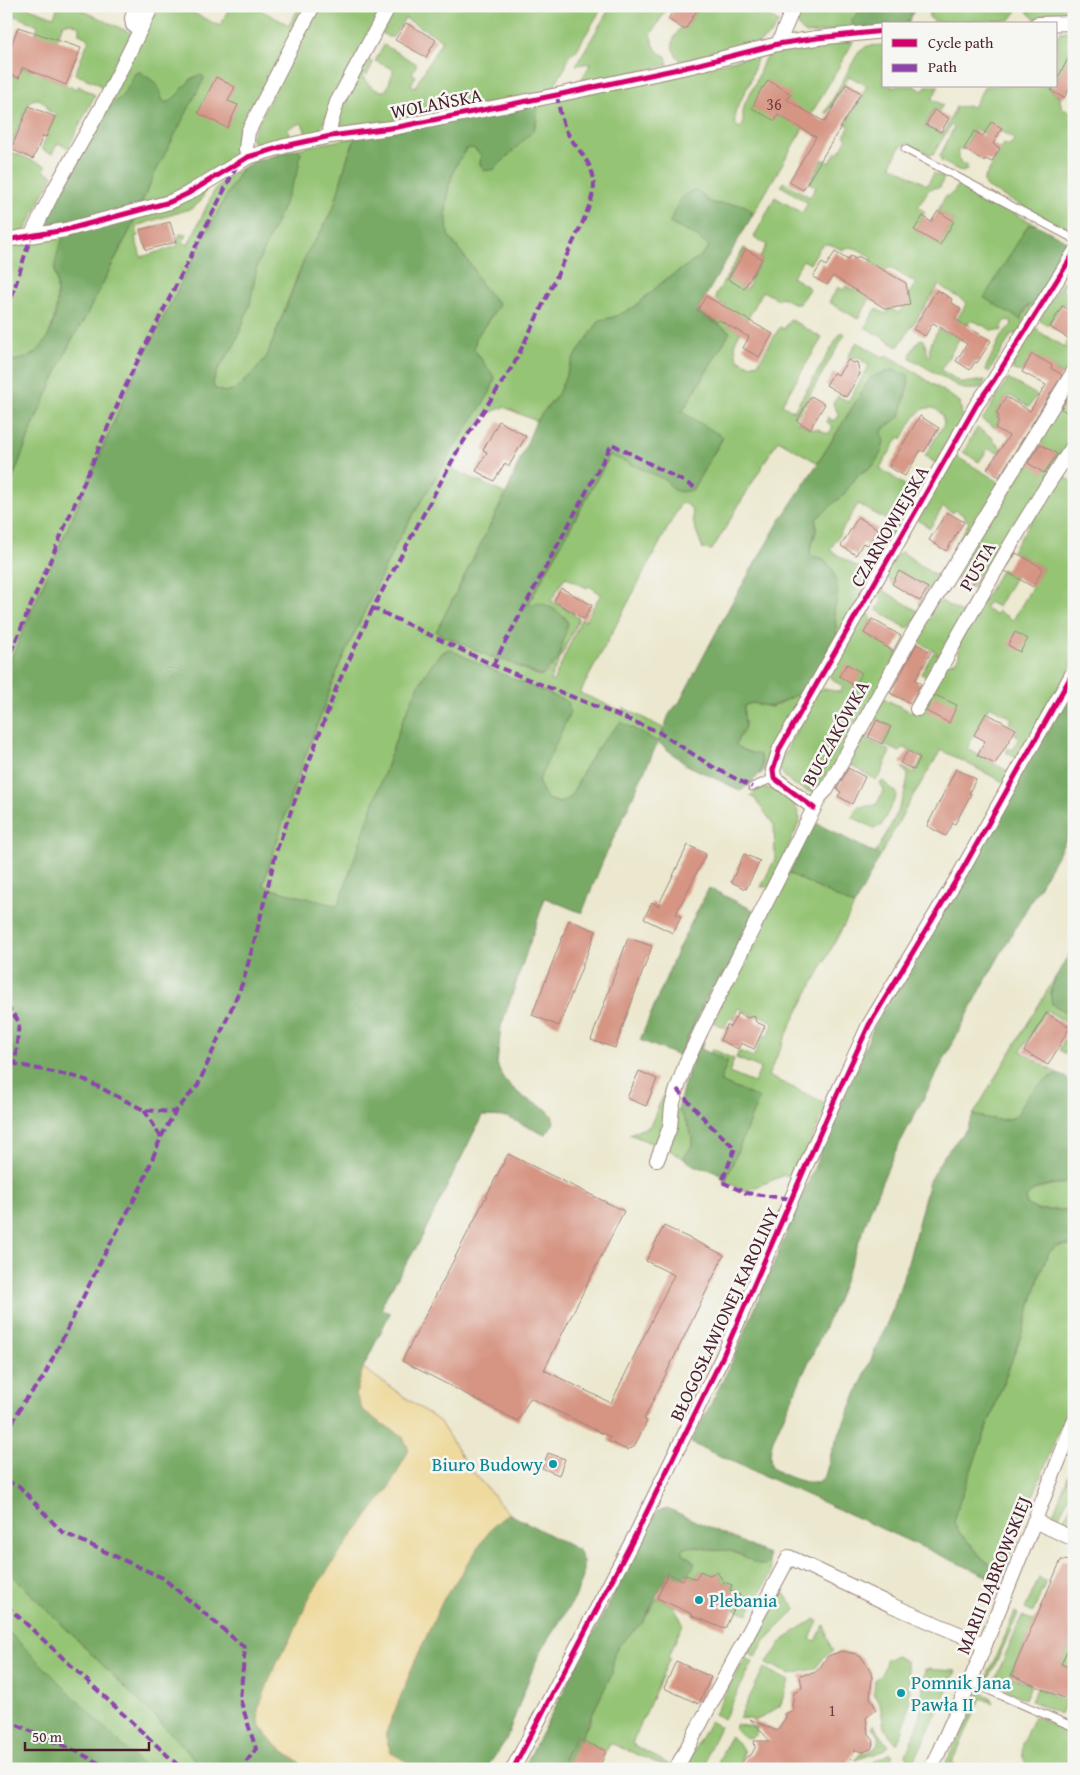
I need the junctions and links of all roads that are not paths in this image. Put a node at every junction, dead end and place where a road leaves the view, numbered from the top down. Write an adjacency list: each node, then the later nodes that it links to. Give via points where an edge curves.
1 (136, 6): 8 (street, via 133,25)
2 (152, 6): 8 (street)
3 (313, 6): 13 (street, via 248,132)
4 (389, 6): 11 (street, via 337,102 330,126)
5 (794, 6): 10 (street)
6 (1058, 23): 7 (street)
7 (1074, 23)
8 (140, 29): 14 (street)
9 (882, 32): 10 (street, WOLAŃSKA)
10 (778, 44): 11 (street, WOLAŃSKA, via 557,95 398,127)
11 (331, 136): 13 (street, WOLAŃSKA)
12 (906, 149): 15 (lane)
13 (248, 156): 14 (street, WOLAŃSKA, via 170,202)
14 (31, 236): 16 (street, WOLAŃSKA)
15 (1074, 239)
16 (6, 240)
17 (1074, 253): 22 (street, CZARNOWIEJSKA, via 977,404 814,686 780,748 773,770)
18 (1074, 371): 24 (street, BUCZAKÓWKA, via 917,628)
19 (1074, 445): 21 (street, PUSTA, via 1021,529)
20 (1074, 671): 32 (street, BŁOGOSŁAWIONEJ KAROLINY, via 961,872 869,1025 714,1375)
21 (917, 709)
22 (774, 778): 23 (lane); 24 (street)
23 (752, 787)
24 (814, 808): 25 (street, BUCZAKÓWKA, via 686,1063 672,1106 670,1127)
25 (657, 1160)
26 (1074, 1422): 27 (street, MARII DĄBROWSKIEJ)
27 (1034, 1521): 28 (street); 29 (street, MARII DĄBROWSKIEJ)
28 (1074, 1539)
29 (985, 1645): 30 (street, MARII DĄBROWSKIEJ); 33 (street, via 789,1557)
30 (970, 1682): 31 (lane); 34 (street, MARII DĄBROWSKIEJ)
31 (1074, 1727)
32 (513, 1769)
33 (676, 1769)
34 (930, 1769)

